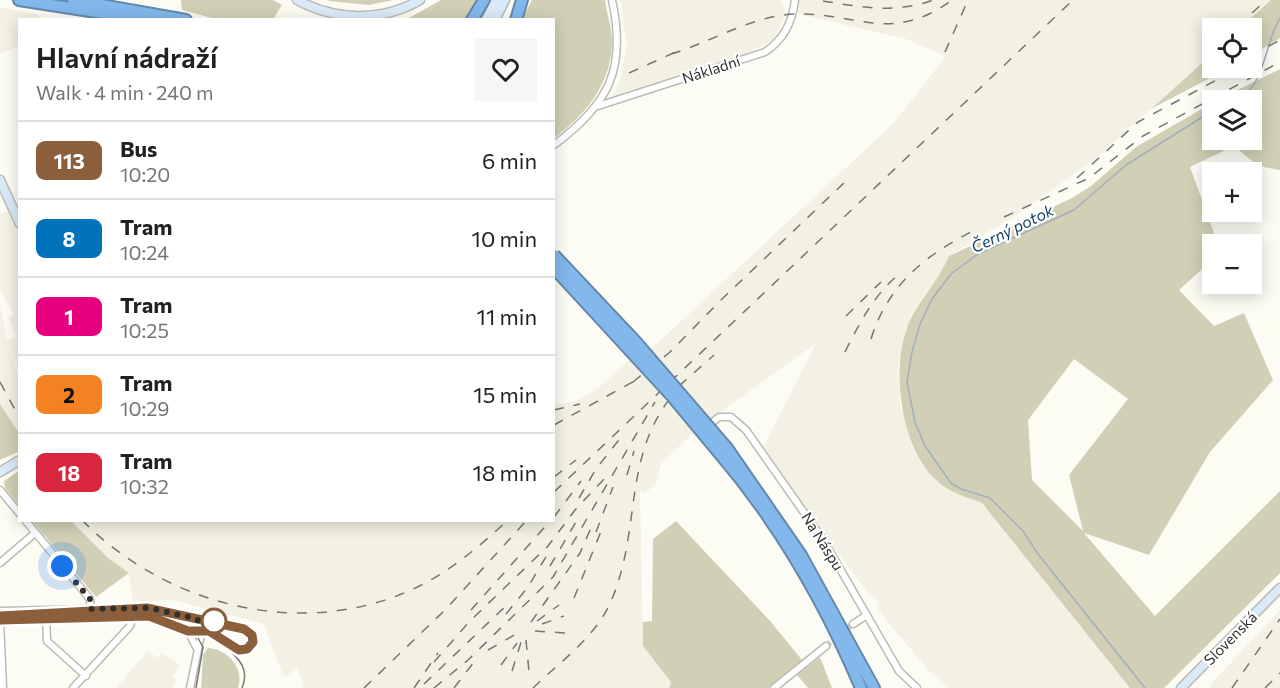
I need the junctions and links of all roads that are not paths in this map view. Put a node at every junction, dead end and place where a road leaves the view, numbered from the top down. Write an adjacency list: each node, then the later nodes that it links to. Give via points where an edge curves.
1 (19, 0): 12 (highway)
2 (73, 0): 13 (highway)
3 (297, 0): 4 (street, via 325,11 360,16 391,13)
4 (420, 0)
5 (483, 0): 14 (highway)
6 (496, 0): 15 (street)
7 (505, 0): 16 (street)
8 (522, 0): 17 (highway)
9 (527, 0): 18 (street)
10 (612, 0): 19 (street, Nákladní, via 618,50 614,75)
11 (795, 0): 19 (street, Nákladní, via 784,35 765,52)
12 (135, 18)
13 (175, 18)
14 (473, 18)
15 (487, 18)
16 (496, 18)
17 (517, 18)
18 (517, 18)
19 (598, 106): 20 (street, Nákladní)
20 (555, 144)
21 (0, 180): 22 (street)
22 (18, 217)
23 (555, 256): 26 (highway, bridge, via 636,342)
24 (555, 269): 26 (highway, bridge)
25 (713, 422): 38 (street, Na Náspu, via 719,417 731,417 746,430 805,513)
26 (724, 451): 50 (highway, via 803,575); 51 (highway, via 801,555)
27 (18, 461): 28 (street)
28 (0, 472)
29 (0, 490): 30 (street)
30 (18, 512)
31 (27, 522): 32 (street)
32 (36, 533): 33 (street); 37 (street, via 90,599)
33 (0, 563)
34 (1280, 588): 53 (street, Slovenská)
35 (0, 611): 36 (street)
36 (46, 611): 37 (street); 40 (street)
37 (91, 613): 39 (street); 40 (street); 44 (street, via 150,608 197,619 202,630)
38 (867, 615): 42 (street); 52 (street, Na Náspu, via 899,671)
39 (133, 616): 44 (street, via 156,617 188,631); 45 (street, via 130,626)
40 (46, 618): 41 (street); 45 (street, via 47,641)
41 (0, 620): 46 (street)
42 (853, 624)
43 (826, 646): 49 (street)
44 (197, 650): 48 (street)
45 (86, 676): 47 (street)
46 (3, 688)
47 (73, 688)
48 (190, 688)
49 (774, 688)
50 (861, 688)
51 (874, 688)
52 (917, 688)
53 (1181, 688)

